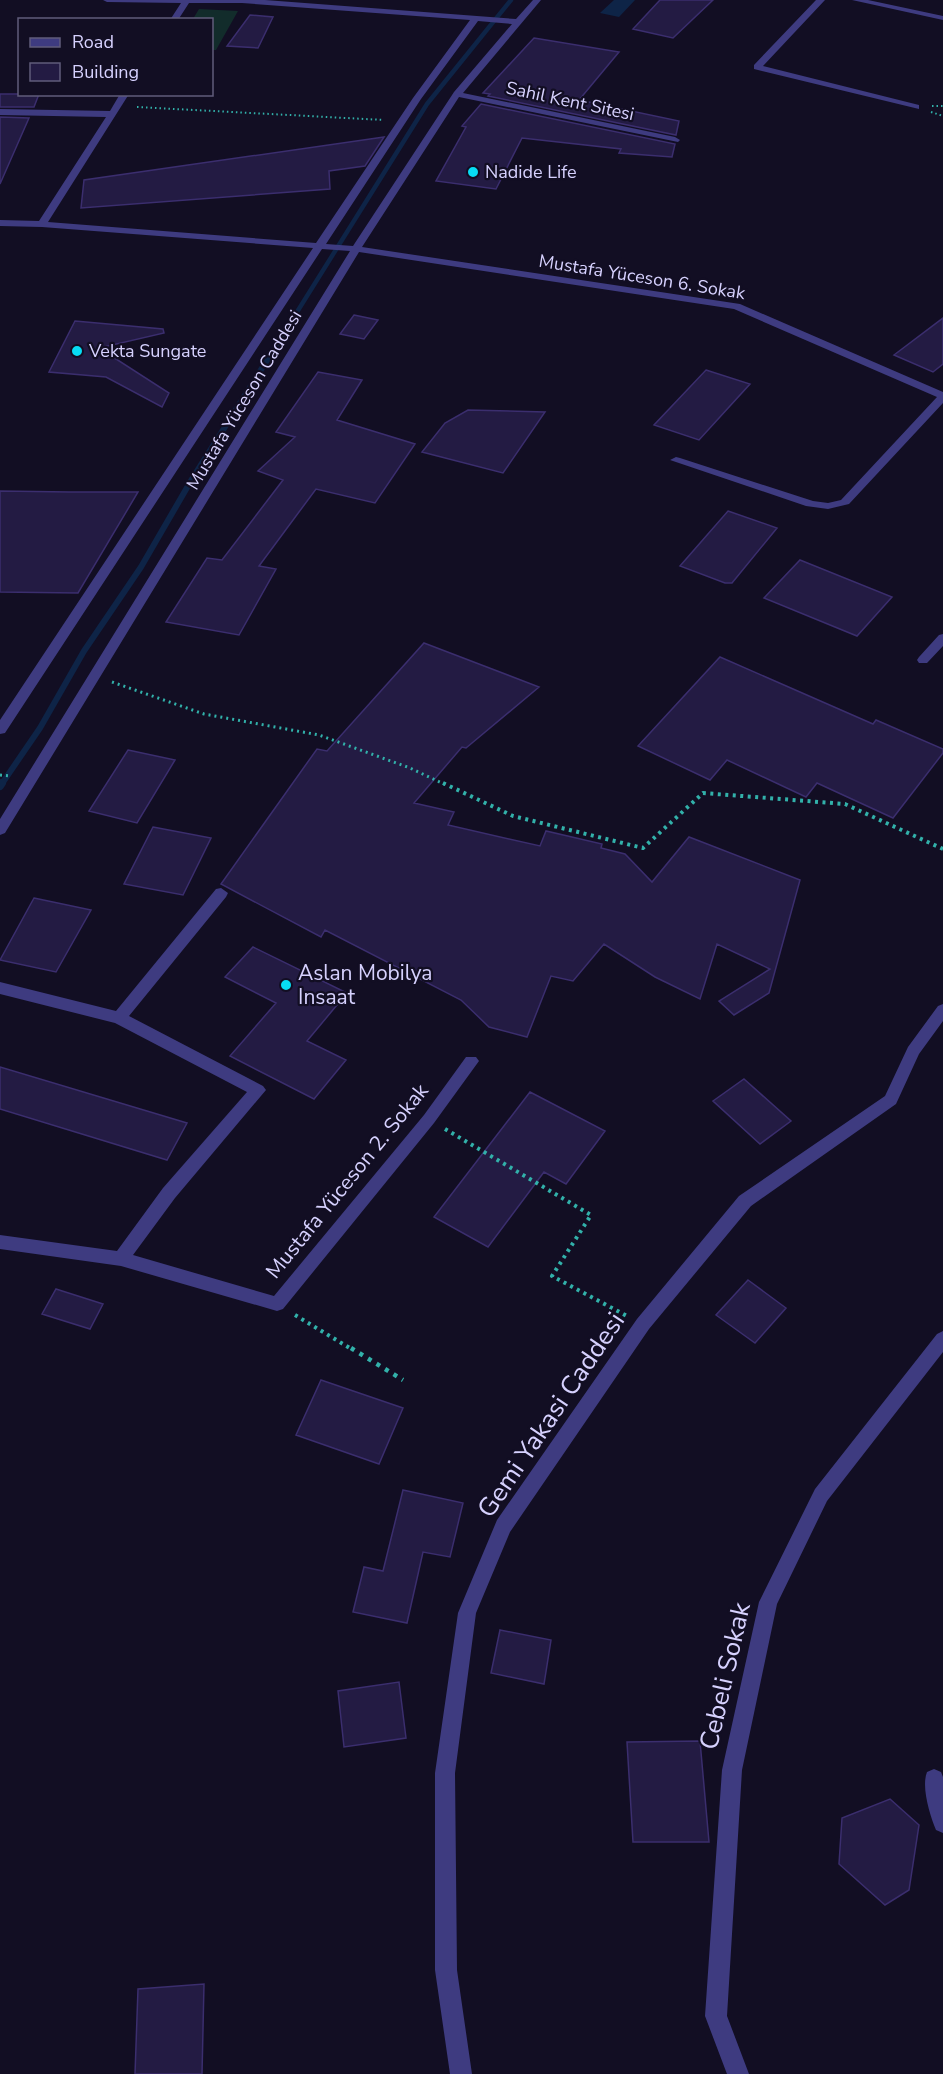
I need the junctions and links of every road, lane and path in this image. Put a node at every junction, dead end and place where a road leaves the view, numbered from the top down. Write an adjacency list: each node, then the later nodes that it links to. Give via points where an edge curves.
1 (107, 0): 2 (street)
2 (186, 0): 6 (street); 8 (street, via 358,8)
3 (537, 0): 9 (street, Mustafa Yüceson Caddesi)
4 (821, 0): 12 (street, via 757,67)
5 (856, 0): 7 (street)
6 (175, 18)
7 (943, 18)
8 (482, 19): 9 (street); 15 (street, Mustafa Yüceson Caddesi)
9 (518, 22): 10 (street, Mustafa Yüceson Caddesi)
10 (457, 94): 16 (street, Sahil Kent Sitesi); 20 (street, Mustafa Yüceson Caddesi)
11 (124, 96): 13 (street)
12 (916, 107)
13 (115, 110): 14 (street); 15 (path, via 367,118); 18 (street)
14 (0, 112)
15 (401, 123): 19 (street, Mustafa Yüceson Caddesi)
16 (675, 140)
17 (0, 223): 18 (street, Mustafa Yüceson 6. Sokak)
18 (42, 224): 19 (street, Mustafa Yüceson 6. Sokak)
19 (318, 247): 20 (street, Mustafa Yüceson 6. Sokak); 26 (street, Mustafa Yüceson Caddesi)
20 (351, 249): 21 (street, Mustafa Yüceson 6. Sokak, via 736,306); 25 (street, Mustafa Yüceson Caddesi)
21 (943, 396): 22 (street, via 839,504 817,506)
22 (676, 460)
23 (943, 638): 24 (street)
24 (923, 660)
25 (94, 676): 27 (street, Mustafa Yüceson Caddesi); 28 (path, via 204,714 319,735 410,768 513,816 643,848 703,793 845,804)
26 (0, 730)
27 (0, 830)
28 (943, 849)
29 (221, 893): 32 (street)
30 (0, 988): 32 (street)
31 (943, 1010): 38 (street, Gemi Yakasi Caddesi, via 914,1051 891,1100 745,1201)
32 (119, 1018): 36 (street, via 258,1090 170,1193)
33 (471, 1061): 34 (street, Mustafa Yüceson 2. Sokak)
34 (429, 1119): 37 (street, Mustafa Yüceson 2. Sokak); 38 (path, via 591,1215 552,1276)
35 (0, 1242): 36 (street, Mustafa Yüceson 2. Sokak)
36 (121, 1259): 37 (street, Mustafa Yüceson 2. Sokak)
37 (277, 1304): 40 (path)
38 (643, 1324): 43 (street, Gemi Yakasi Caddesi, via 503,1526 467,1613 445,1773 446,1970)
39 (943, 1339): 44 (street, Cebeli Sokak, via 821,1495 768,1602 732,1770 716,2016)
40 (403, 1380)
41 (934, 1779): 42 (street)
42 (943, 1823)
43 (461, 2074)
44 (738, 2074)

